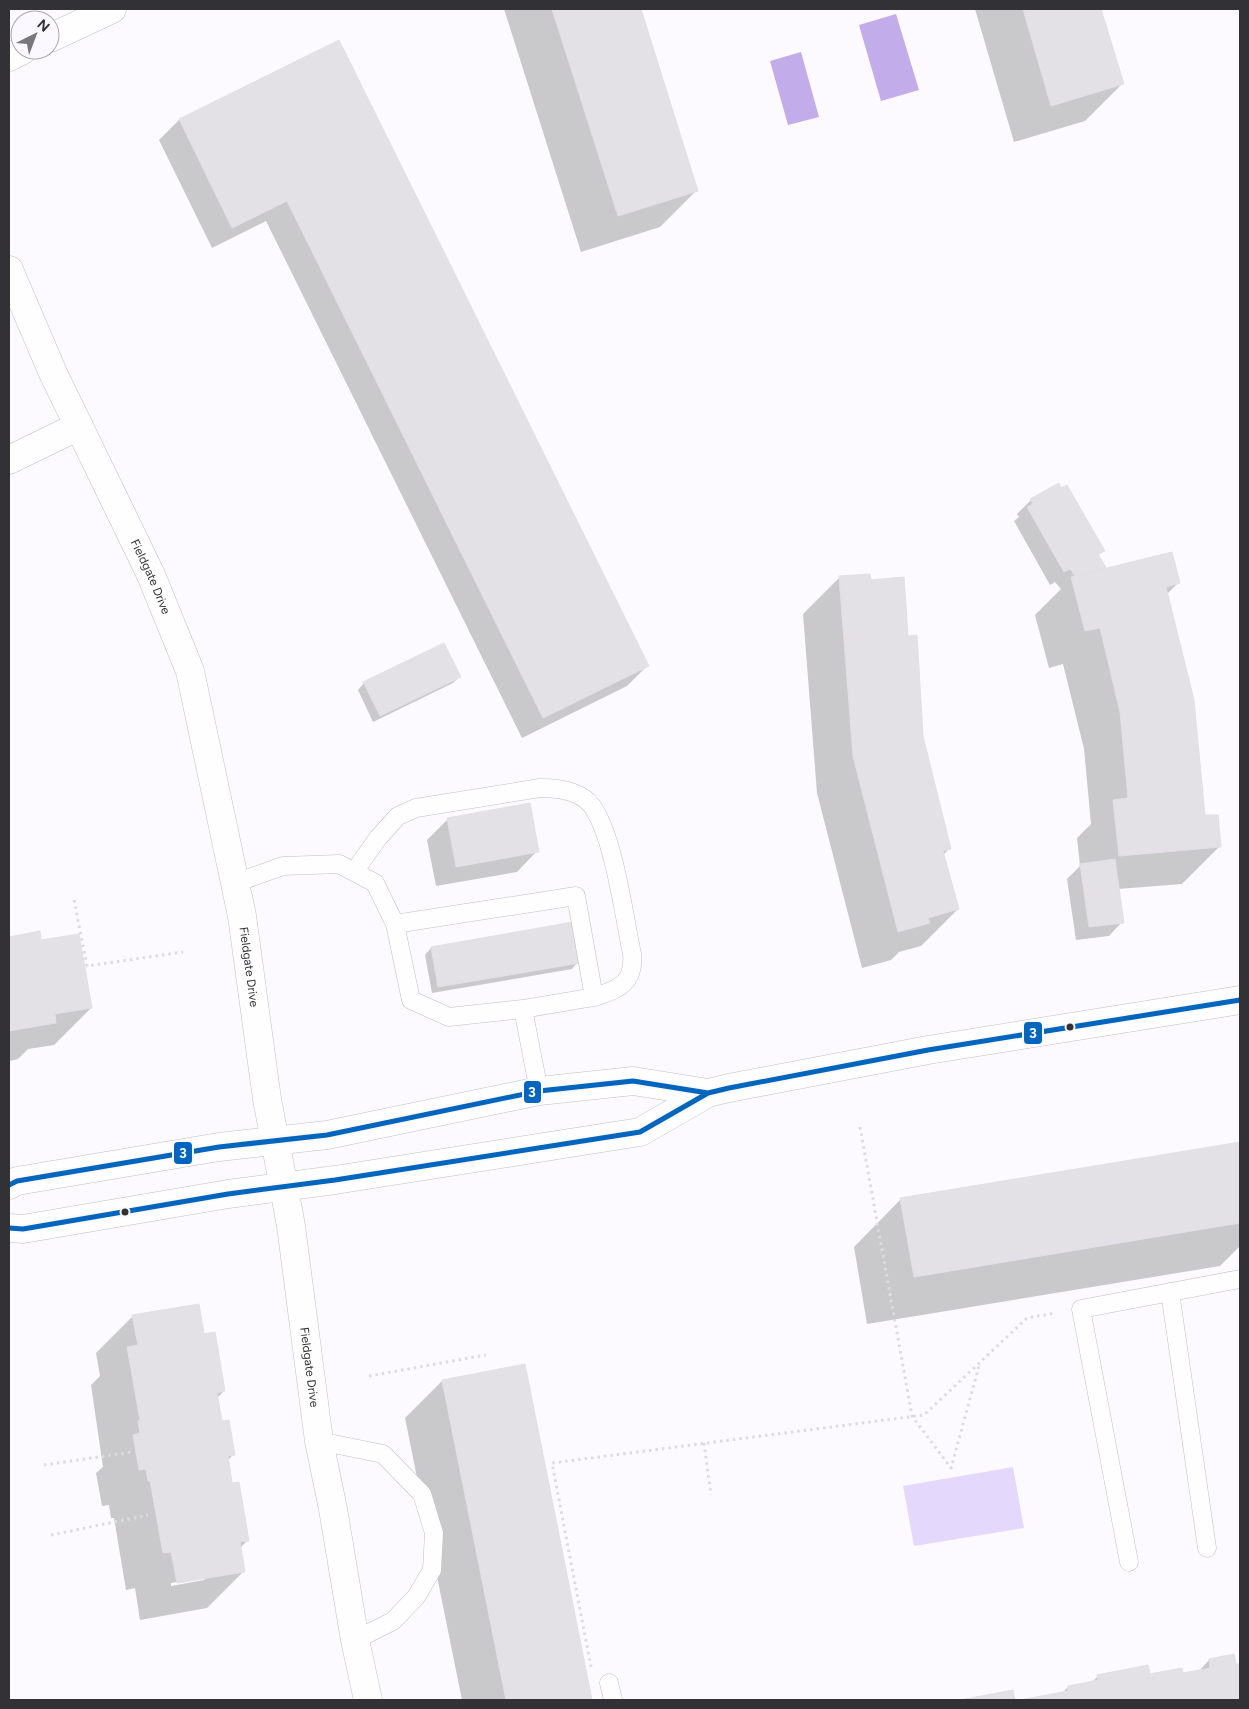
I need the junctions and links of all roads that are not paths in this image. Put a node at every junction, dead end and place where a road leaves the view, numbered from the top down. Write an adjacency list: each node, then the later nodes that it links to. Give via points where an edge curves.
1 (112, 9): 2 (main road)
2 (60, 33)
3 (9, 270): 4 (main road, Fieldgate Drive)
4 (79, 426): 5 (main road); 7 (main road, Fieldgate Drive, via 151,575 190,671)
5 (9, 460)
6 (354, 872): 7 (lane, via 339,864 284,866); 8 (lane, via 375,883); 9 (lane, via 398,816 416,808 540,788 556,788 577,794 592,805 604,828 633,966 624,984 613,992)
7 (234, 883): 14 (main road, Fieldgate Drive, via 242,916)
8 (394, 924): 9 (lane, via 576,896); 11 (lane, via 411,1000 449,1017)
9 (594, 997): 11 (lane)
10 (1240, 1000): 13 (main road, via 928,1050)
11 (523, 1009): 12 (lane)
12 (539, 1091): 13 (main road, via 633,1081); 14 (main road, via 327,1135)
13 (708, 1093): 16 (main road, via 640,1132)
14 (274, 1141): 15 (main road, via 219,1146 16,1181); 16 (main road, Fieldgate Drive)
15 (9, 1185)
16 (284, 1188): 17 (main road, via 228,1194 22,1229); 20 (main road, Fieldgate Drive, via 292,1226)
17 (9, 1228)
18 (1240, 1279): 19 (lane)
19 (1170, 1292): 21 (lane); 22 (lane, via 1081,1309)
20 (319, 1441): 23 (main road, Fieldgate Drive); 23 (lane, via 382,1454 422,1494 434,1533 432,1570 416,1597 393,1621)
21 (1207, 1548)
22 (1129, 1562)
23 (355, 1640): 25 (main road, Fieldgate Drive)
24 (609, 1683): 26 (lane)
25 (368, 1700)
26 (613, 1700)

